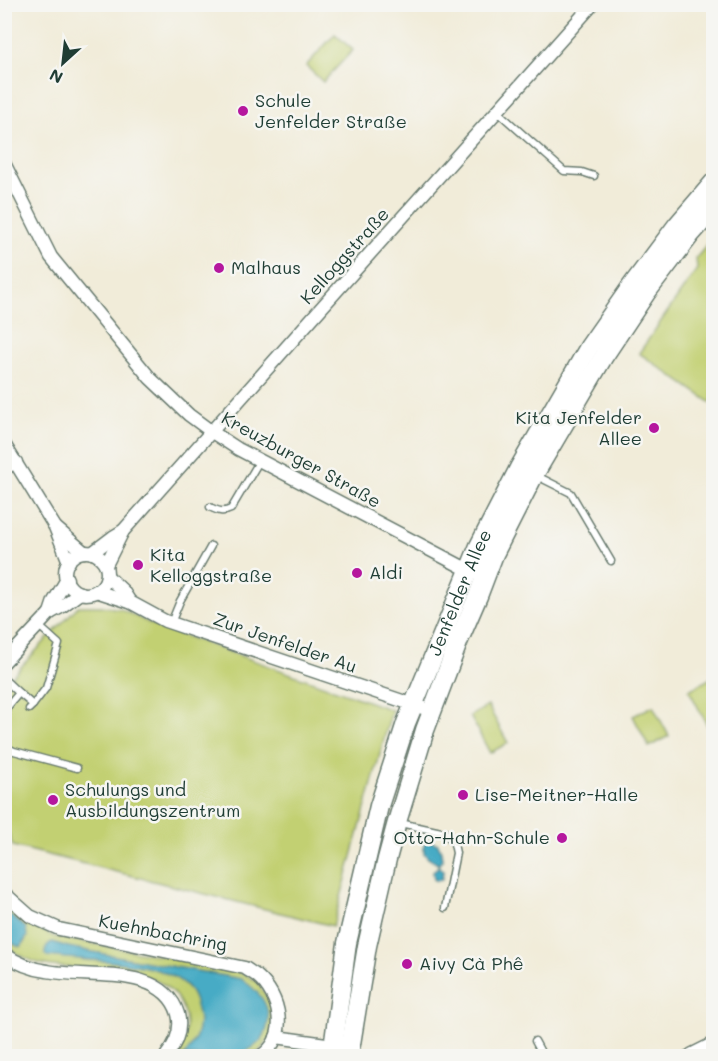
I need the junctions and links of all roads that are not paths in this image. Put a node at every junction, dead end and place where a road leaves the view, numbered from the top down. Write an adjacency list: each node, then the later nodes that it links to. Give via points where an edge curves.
1 (593, 4): 2 (street, Kelloggstraße)
2 (498, 112): 4 (lane, via 564,171); 7 (street, Kelloggstraße)
3 (4, 164): 7 (street, Kreuzburger Straße, via 51,257 150,378)
4 (594, 177)
5 (714, 182): 21 (main road, Jenfelder Allee, via 678,224 589,347 483,537)
6 (714, 208): 12 (main road, Jenfelder Allee, via 646,293)
7 (212, 432): 9 (street, Kreuzburger Straße); 15 (street, Kelloggstraße)
8 (4, 444): 10 (street)
9 (260, 460): 13 (lane, via 231,509 218,511); 21 (street, Kreuzburger Straße)
10 (16, 462): 11 (street); 14 (street)
11 (4, 470)
12 (534, 475): 18 (lane, via 571,493); 21 (main road, Jenfelder Allee, via 494,554)
13 (210, 507)
14 (56, 527): 17 (street); 19 (street)
15 (123, 531): 17 (street, Kelloggstraße); 20 (street, Kelloggstraße)
16 (211, 546): 27 (lane)
17 (88, 553): 19 (street, via 75,555); 20 (street, via 100,558)
18 (610, 561)
19 (69, 562): 22 (street)
20 (106, 570): 23 (street, via 102,586); 25 (street, Zur Jenfelder Au)
21 (477, 574): 29 (main road, Jenfelder Allee); 29 (main road, Jenfelder Allee)
22 (67, 579): 24 (street); 26 (street)
23 (96, 591): 24 (street); 25 (street, Zur Jenfelder Au)
24 (80, 592): 26 (street)
25 (130, 602): 27 (street, Zur Jenfelder Au)
26 (50, 613): 28 (street)
27 (171, 623): 33 (street, Zur Jenfelder Au)
28 (38, 625): 30 (street); 32 (lane, via 59,644 46,688 31,707)
29 (456, 626): 33 (main road, Jenfelder Allee); 35 (main road, Jenfelder Allee)
30 (4, 662)
31 (4, 679): 32 (lane)
32 (19, 693): 34 (lane)
33 (413, 705): 35 (street, Zur Jenfelder Au); 39 (main road, Jenfelder Allee, via 379,806)
34 (4, 711)
35 (432, 711): 38 (main road, Jenfelder Allee)
36 (4, 746): 37 (lane)
37 (77, 768)
38 (397, 822): 39 (main road, Jenfelder Allee); 41 (lane, via 446,833 454,844 456,853)
39 (370, 885): 46 (main road, Jenfelder Allee, via 367,946)
40 (4, 893): 43 (street, Kuehnbachring, via 30,916 58,929 244,968 258,977 275,1001 279,1024)
41 (445, 908)
42 (8, 961): 47 (street, via 47,971 115,976 149,983 165,992 176,1007 180,1022 178,1037)
43 (276, 1037): 46 (street); 48 (street)
44 (535, 1041): 49 (lane)
45 (714, 1045): 50 (street)
46 (341, 1053)
47 (166, 1056)
48 (261, 1056)
49 (543, 1056)
50 (692, 1056)

